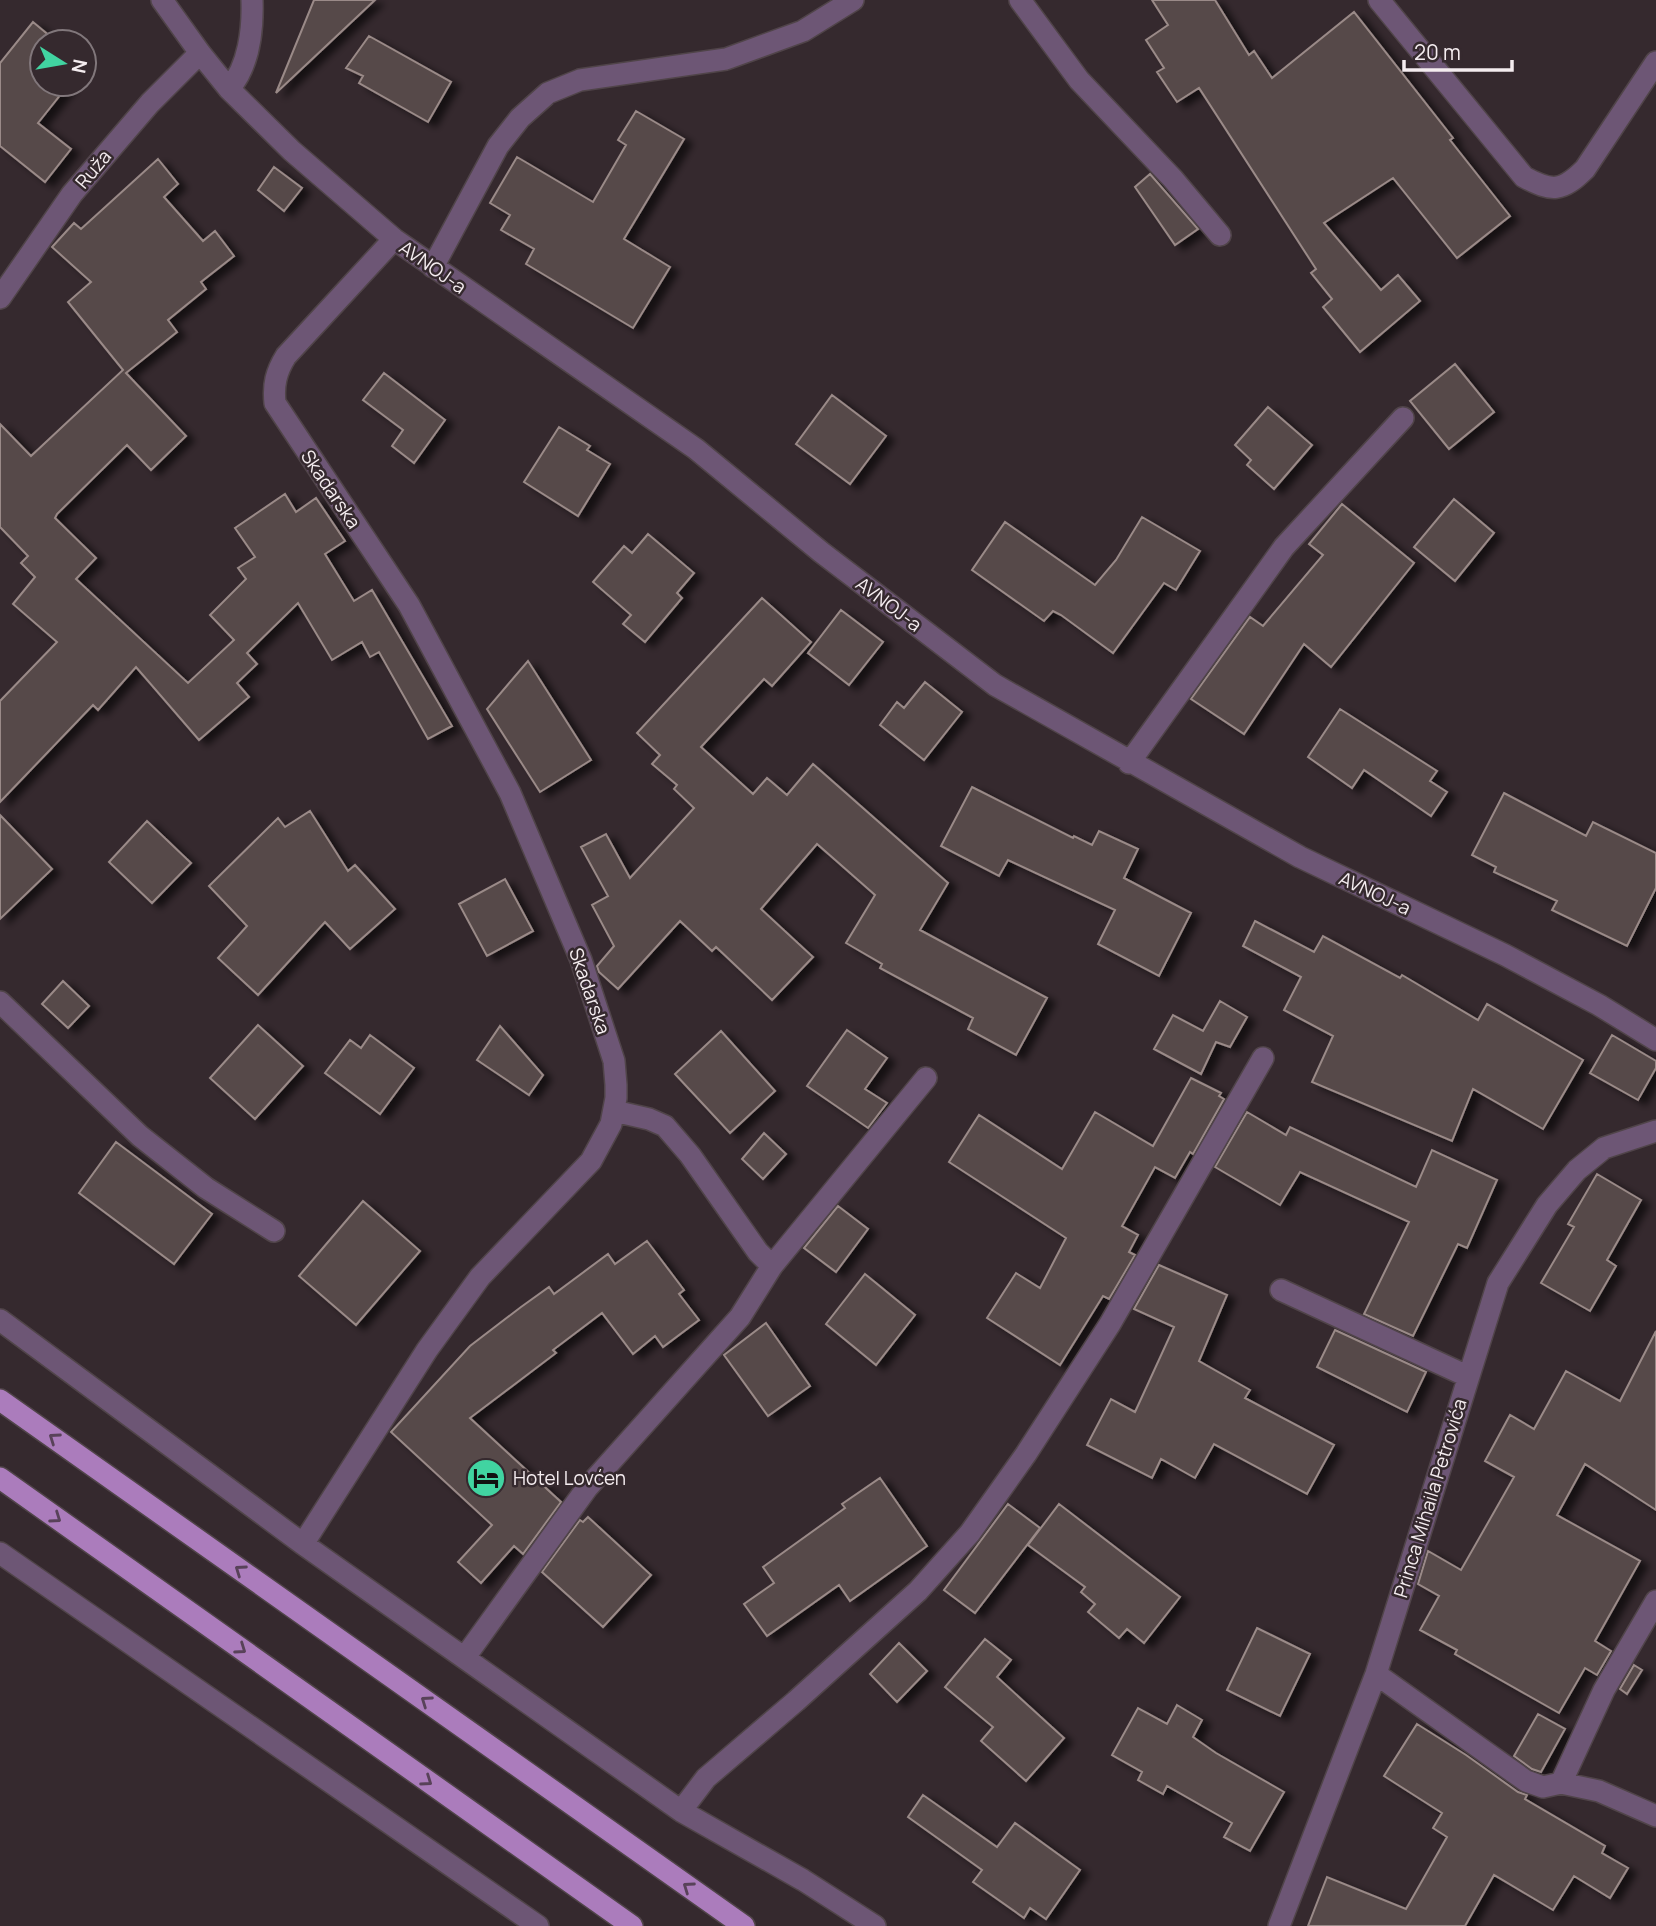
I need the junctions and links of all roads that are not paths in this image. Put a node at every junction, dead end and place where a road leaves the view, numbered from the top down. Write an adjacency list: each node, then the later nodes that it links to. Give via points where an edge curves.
1 (162, 0): 6 (street, AVNOJ-a)
2 (252, 0): 8 (street, via 248,45)
3 (853, 0): 11 (street, via 803,31 726,59 580,80 548,93 498,146)
4 (1020, 0): 9 (street, via 1079,80 1173,178)
5 (1379, 0): 7 (street, via 1524,177 1544,188 1570,184 1585,169)
6 (200, 53): 8 (street, AVNOJ-a); 12 (street, Ruža, via 72,194)
7 (1656, 62)
8 (229, 89): 10 (street, AVNOJ-a)
9 (1220, 235)
10 (394, 239): 11 (street, AVNOJ-a); 19 (street, Skadarska, via 286,356 274,380 278,411 410,605 510,793 581,960 614,1061)
11 (433, 267): 14 (street, AVNOJ-a, via 696,450 995,685)
12 (0, 298)
13 (1403, 418): 14 (street, via 1284,547)
14 (1129, 762): 16 (street, AVNOJ-a, via 1300,858 1599,1004)
15 (0, 1002): 21 (street, via 140,1136 206,1188)
16 (1656, 1040)
17 (1263, 1058): 34 (street, via 1110,1324 970,1533 918,1591 706,1778)
18 (926, 1079): 22 (street)
19 (614, 1111): 22 (street, via 657,1122 671,1132); 28 (street, Skadarska, via 606,1137 591,1161 480,1277 427,1350)
20 (1656, 1131): 25 (street, Princa Mihaila Petrovića, via 1604,1148 1565,1182 1547,1205 1498,1283)
21 (274, 1231)
22 (772, 1266): 31 (street, via 740,1317 587,1488)
23 (1281, 1290): 25 (street)
24 (0, 1320): 28 (street)
25 (1467, 1376): 32 (street, Princa Mihaila Petrovića)
26 (0, 1400): 38 (main road, one-way to 26)
27 (0, 1478): 37 (main road, one-way to 37)
28 (303, 1544): 31 (street)
29 (0, 1553): 36 (street)
30 (1656, 1601): 33 (street, via 1604,1690)
31 (465, 1657): 34 (street)
32 (1376, 1674): 33 (street, via 1525,1781 1543,1787); 40 (street, Princa Mihaila Petrovića)
33 (1561, 1783): 35 (street, via 1599,1791)
34 (681, 1811): 39 (street)
35 (1656, 1816)
36 (538, 1926)
37 (632, 1926)
38 (744, 1926)
39 (875, 1926)
40 (1279, 1926)

